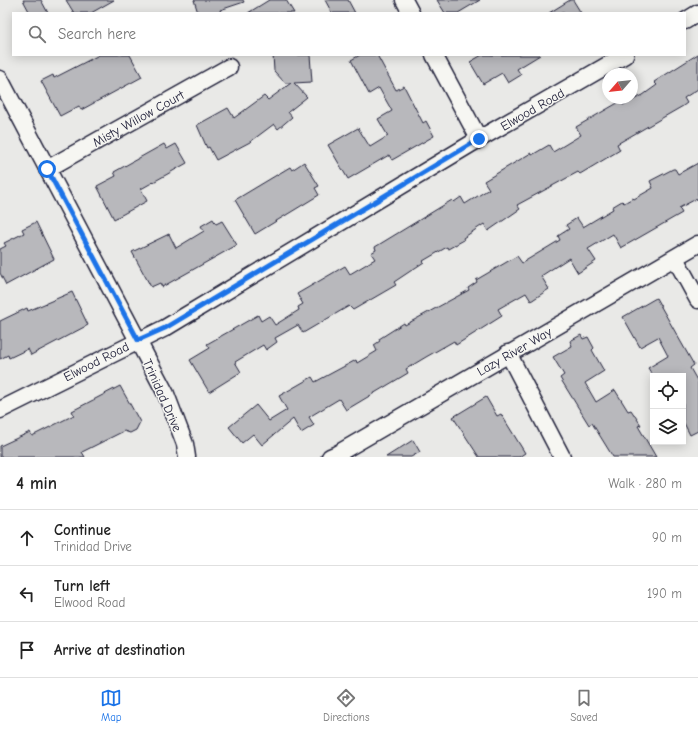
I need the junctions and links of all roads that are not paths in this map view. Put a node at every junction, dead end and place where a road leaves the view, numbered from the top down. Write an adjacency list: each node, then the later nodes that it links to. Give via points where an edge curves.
1 (404, 0): 2 (street)
2 (410, 12)
3 (698, 13): 4 (street)
4 (686, 20)
5 (435, 56): 9 (street)
6 (623, 56): 9 (street, Elwood Road)
7 (229, 67): 10 (street, Misty Willow Court)
8 (0, 80): 10 (street, Trinidad Drive)
9 (479, 139): 14 (street, Elwood Road, via 165,328)
10 (47, 169): 14 (street, Trinidad Drive)
11 (698, 244): 12 (street, Lazy River Way)
12 (675, 258): 13 (street); 15 (street, Lazy River Way)
13 (698, 300)
14 (138, 340): 16 (street, Elwood Road); 18 (street, Trinidad Drive, via 166,394)
15 (508, 353): 17 (street, Lazy River Way); 19 (street)
16 (0, 410)
17 (335, 456)
18 (188, 457)
19 (562, 457)

